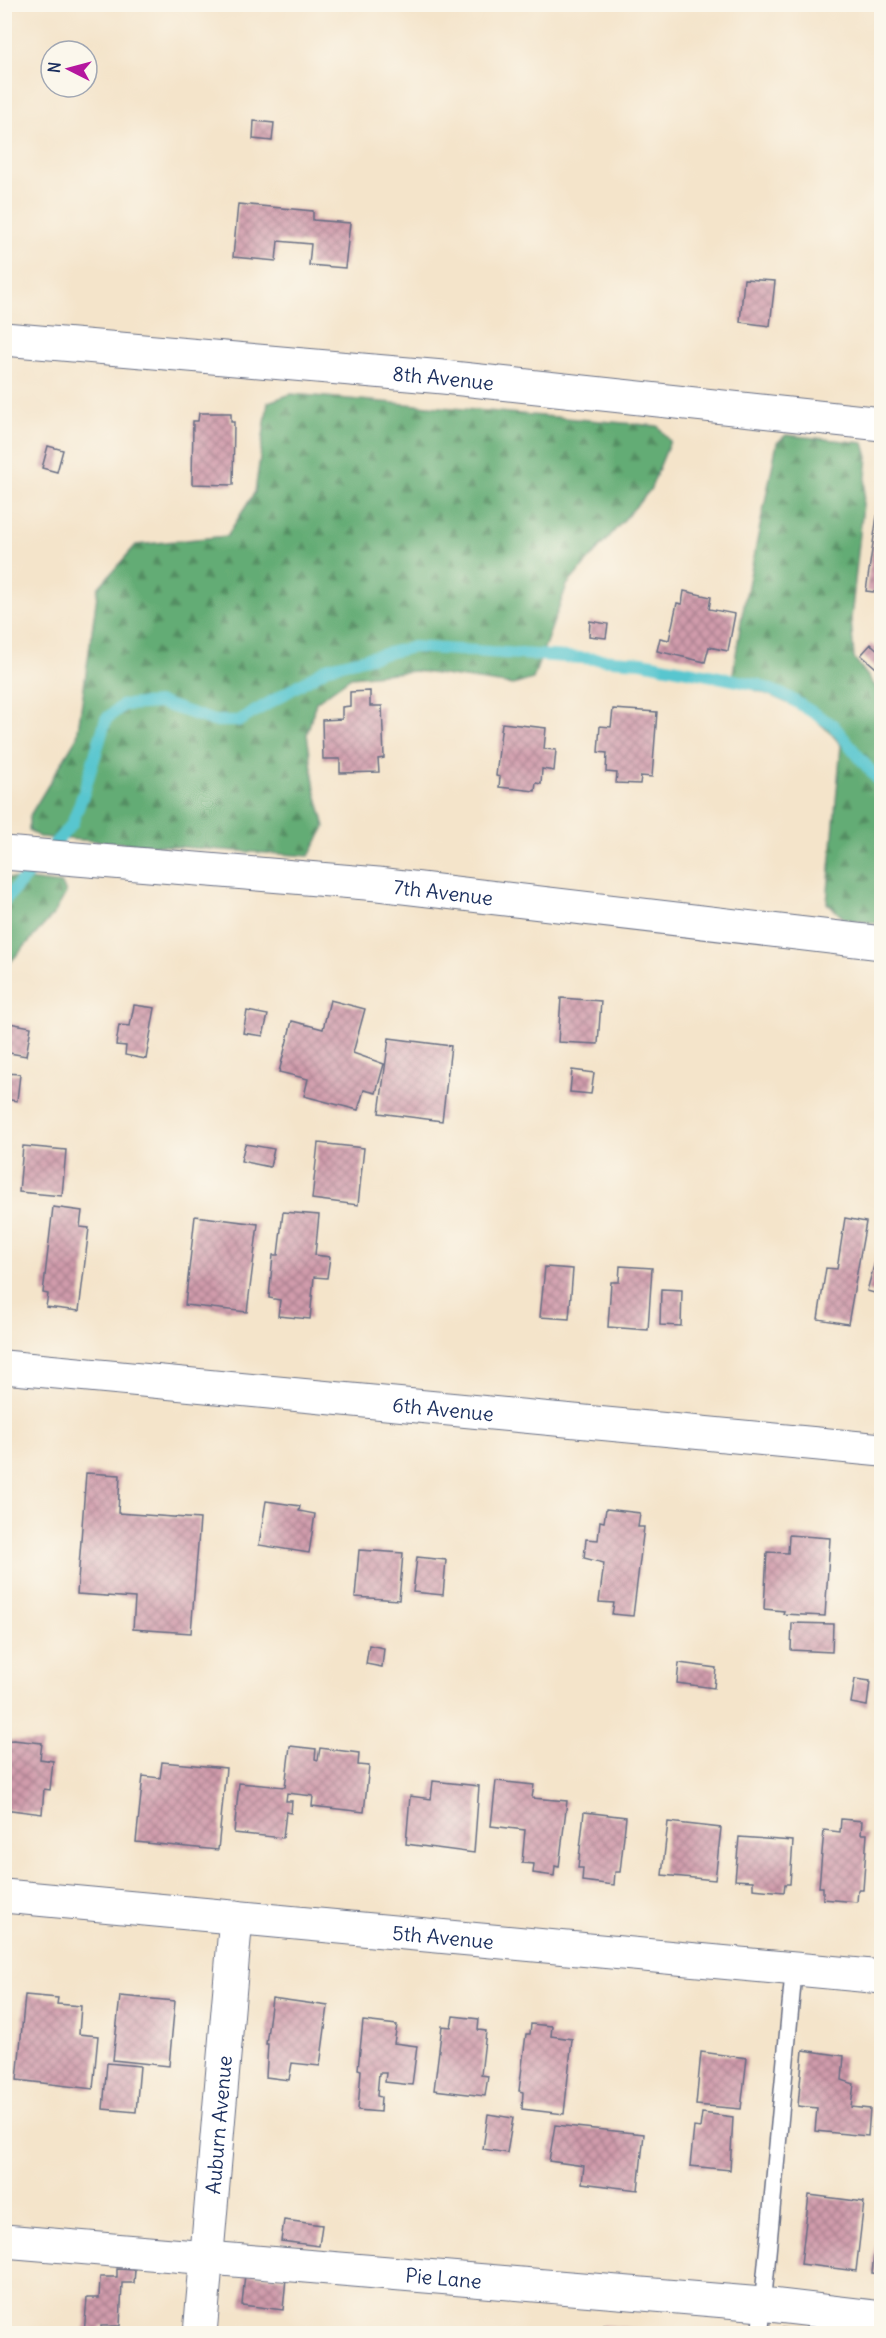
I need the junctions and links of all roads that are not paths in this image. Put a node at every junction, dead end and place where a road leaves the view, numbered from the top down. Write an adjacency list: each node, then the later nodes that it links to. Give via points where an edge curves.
1 (4, 339): 2 (street, 8th Avenue, via 443,377)
2 (882, 424)
3 (11, 853): 4 (street, 7th Avenue, via 378,884)
4 (882, 943)
5 (4, 1367): 6 (street, 6th Avenue)
6 (882, 1450)
7 (4, 1896): 8 (street, 5th Avenue)
8 (236, 1917): 9 (street, 5th Avenue); 12 (street, Auburn Avenue)
9 (794, 1968): 10 (street, 5th Avenue); 14 (lane)
10 (882, 1977)
11 (4, 2241): 12 (street, Pie Lane)
12 (206, 2257): 14 (street, Pie Lane); 15 (street, Auburn Avenue)
13 (882, 2318): 14 (street, Pie Lane)
14 (761, 2319)
15 (200, 2334)

